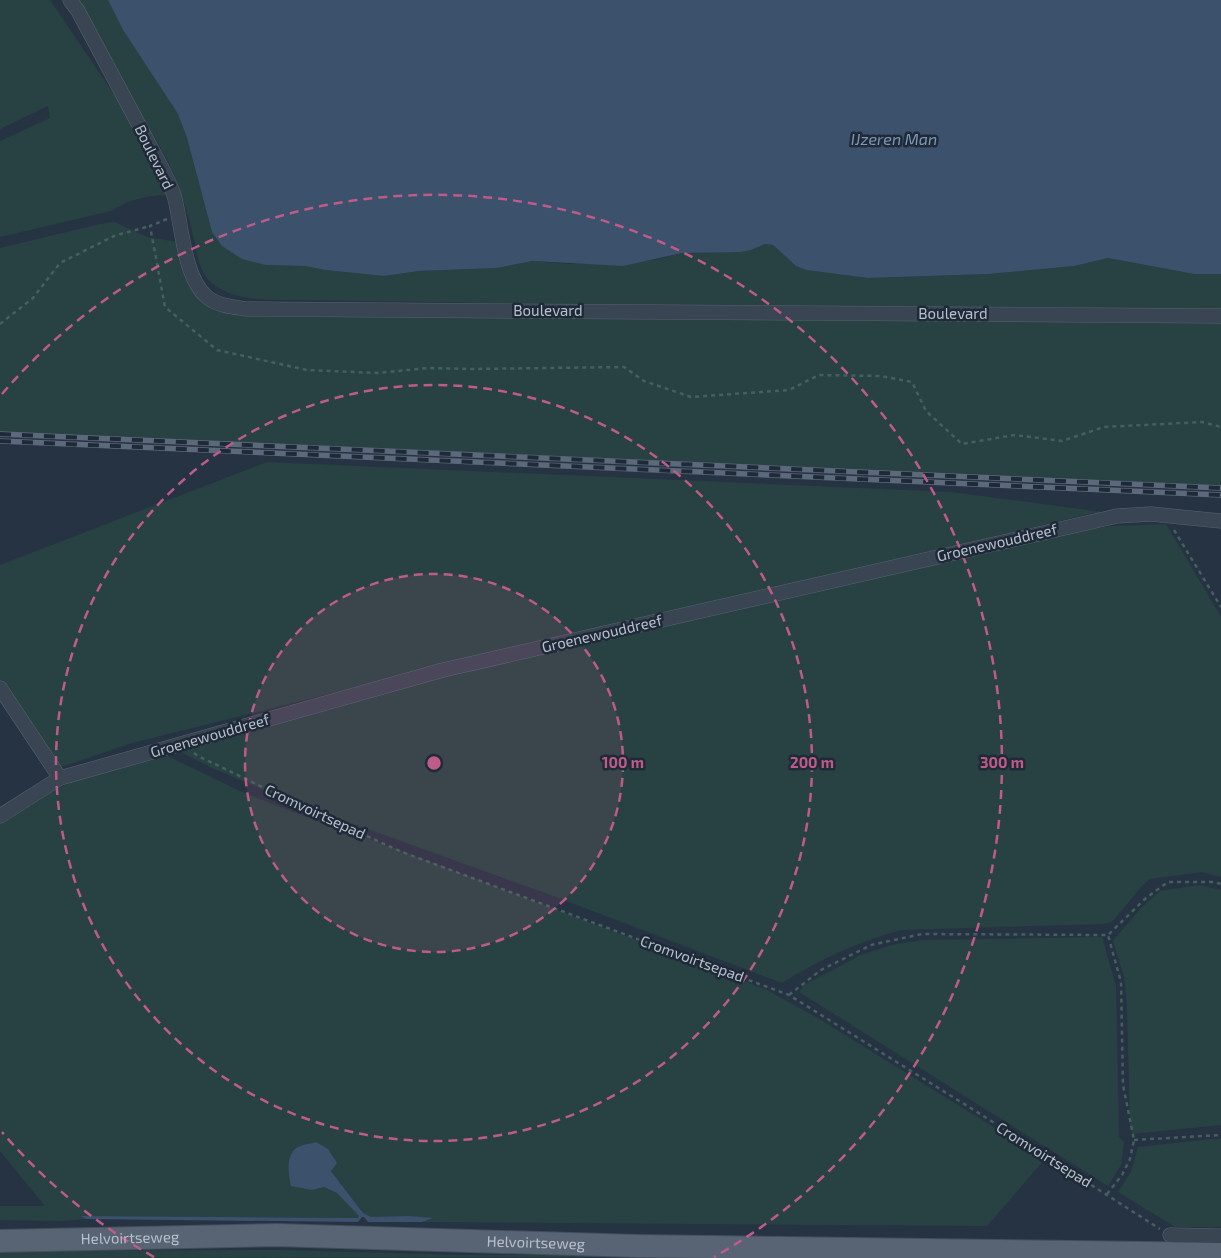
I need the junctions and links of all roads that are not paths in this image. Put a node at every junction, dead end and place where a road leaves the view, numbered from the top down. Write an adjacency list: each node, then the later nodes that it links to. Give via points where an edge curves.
1 (70, 0): 2 (street, Boulevard, via 163,170 174,196 188,265 200,289 224,306 247,309)
2 (1221, 316)
3 (1221, 521): 5 (street, Groenewouddreef, via 1152,514 1117,516 442,670)
4 (0, 688): 5 (street)
5 (60, 778): 6 (street, Groenewouddreef)
6 (0, 816)
7 (1170, 1235): 8 (street)
8 (1221, 1236)
9 (0, 1242): 10 (main road, Helvoirtseweg, via 276,1235 636,1246)
10 (1221, 1254)

